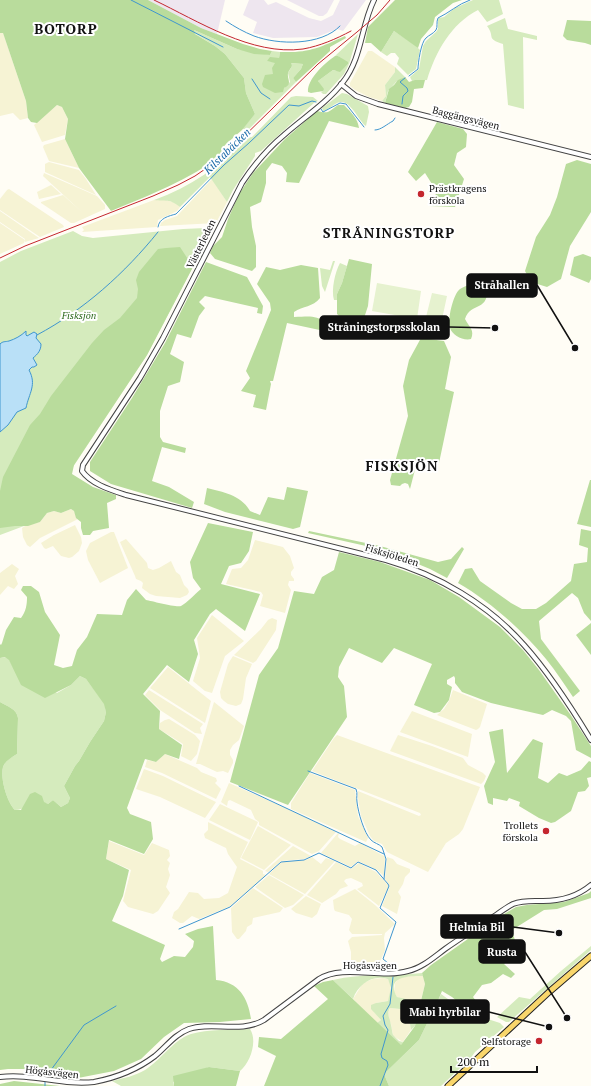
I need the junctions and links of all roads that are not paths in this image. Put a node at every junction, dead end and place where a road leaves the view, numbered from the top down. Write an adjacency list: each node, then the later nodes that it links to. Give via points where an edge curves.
1 (374, 0): 2 (street, Västerleden, via 356,57)
2 (341, 84): 3 (street, Baggängsvägen, via 356,96 380,105); 4 (street, Västerleden, via 267,150 253,166 155,352 83,465 82,471 85,474)
3 (591, 157)
4 (122, 494): 5 (street, Fisksjöleden, via 374,557 408,567 439,581 489,612 520,641 555,684)
5 (591, 740)
6 (591, 885): 8 (street, Högåsvägen, via 565,898 548,901 527,900 514,904 412,970 396,973 332,973 319,979 264,1020 253,1025 190,1028 142,1065 98,1081 79,1084 19,1076)
7 (591, 956): 9 (main road)
8 (0, 1078)
9 (448, 1086)

